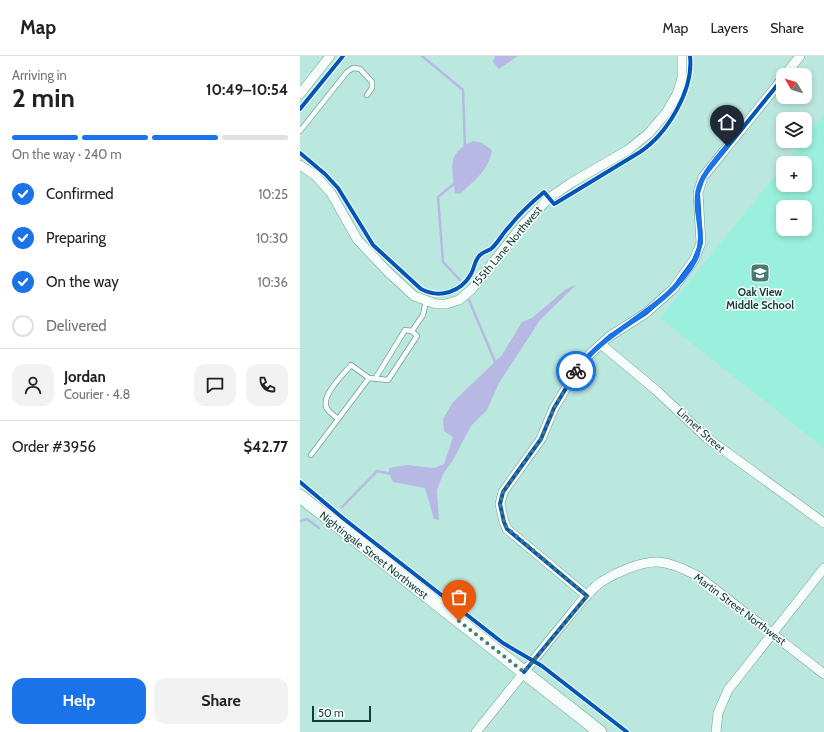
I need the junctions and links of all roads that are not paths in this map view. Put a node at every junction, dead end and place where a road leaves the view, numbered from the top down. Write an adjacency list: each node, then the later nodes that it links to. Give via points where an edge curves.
1 (330, 56): 6 (street)
2 (682, 56): 10 (street, 155th Lane Northwest, via 682,78 677,94 666,113 649,133 628,150 549,198 521,227 472,289 459,300 436,304)
3 (800, 56): 4 (street)
4 (791, 68)
5 (776, 87): 12 (street, via 703,177 698,193 701,243 694,260 673,289 646,313 610,336)
6 (300, 94)
7 (367, 95): 8 (lane, via 372,88 372,82 360,69 354,68 347,72)
8 (300, 131)
9 (300, 164): 10 (street, via 331,192 363,246 414,296)
10 (426, 301): 11 (lane, via 423,315)
11 (412, 331): 14 (lane, via 405,330); 14 (lane, via 417,336 388,380)
12 (602, 345): 18 (street, Linnet Street, via 657,391 706,438); 20 (street, via 586,359 565,389 541,439 503,492 500,504 507,528)
13 (369, 378): 14 (lane); 15 (lane); 15 (lane, via 351,365 326,396 326,406)
14 (375, 379)
15 (338, 419): 16 (lane)
16 (311, 455)
17 (300, 496): 22 (street, Nightingale Street Northwest)
18 (824, 523)
19 (824, 568): 21 (street)
20 (587, 596): 21 (street, Martin Street Northwest, via 600,583 632,567 657,562 675,565 698,576); 22 (street, Martin Street Northwest)
21 (774, 634): 23 (street, Martin Street Northwest); 26 (street, via 728,690 718,713)
22 (524, 672): 24 (street, Martin Street Northwest); 25 (street, Nightingale Street Northwest)
23 (824, 674)
24 (476, 732)
25 (600, 732)
26 (716, 732)

